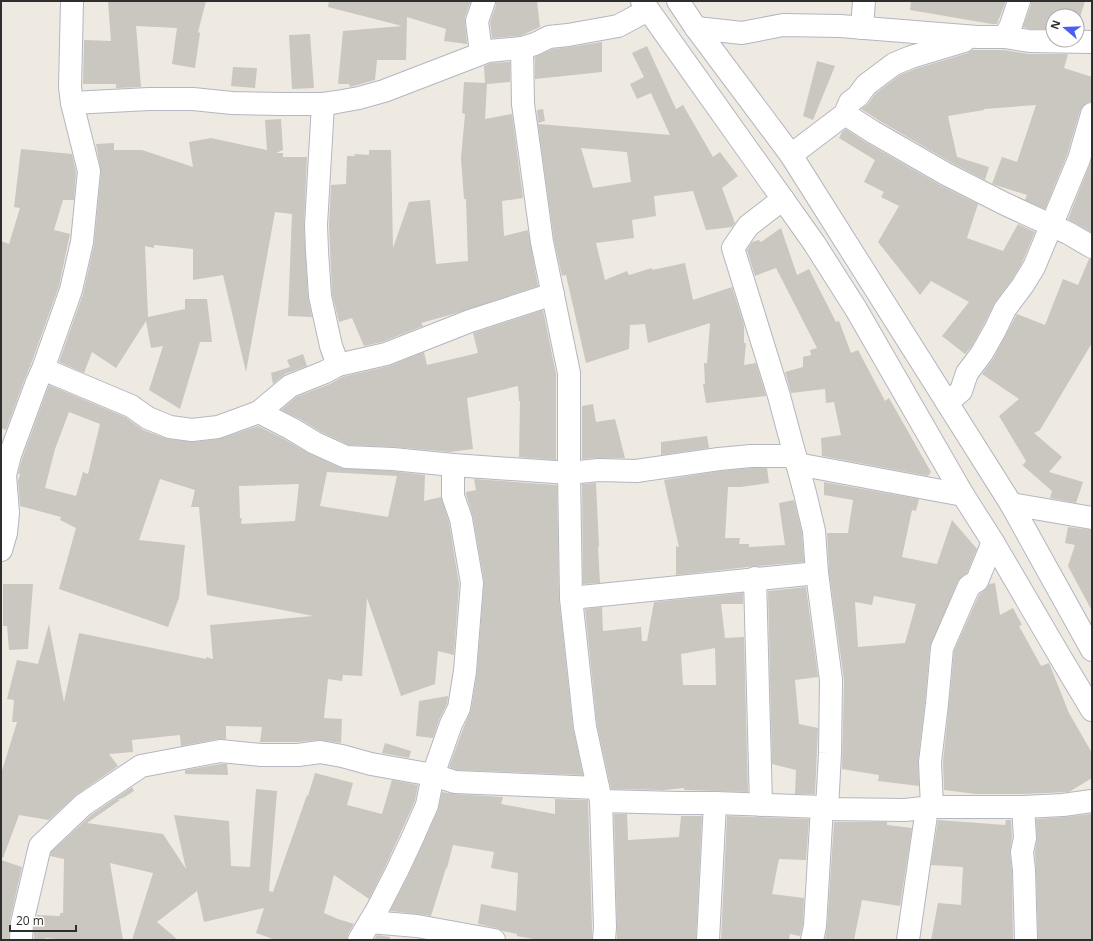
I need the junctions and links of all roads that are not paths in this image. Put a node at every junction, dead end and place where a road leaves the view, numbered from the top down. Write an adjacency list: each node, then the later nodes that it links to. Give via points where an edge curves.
1 (72, 1): 14 (street)
2 (484, 1): 13 (street, via 477,21)
3 (678, 1): 7 (street)
4 (864, 1): 8 (street)
5 (1019, 1): 10 (street)
6 (645, 6): 12 (street, via 618,26 550,37); 19 (street)
7 (696, 28): 8 (street, via 742,33 783,25); 18 (street)
8 (862, 28): 9 (street)
9 (977, 37): 10 (street); 16 (street, via 894,64 866,85 850,102)
10 (1005, 37): 11 (street, via 1029,41)
11 (1092, 42)
12 (522, 48): 13 (street); 22 (street, via 523,104 542,242)
13 (481, 53): 15 (street, via 384,91)
14 (72, 103): 15 (street, via 193,99 232,103); 24 (street, via 89,171 82,242 71,290)
15 (323, 104): 23 (street, via 316,225 317,251 320,296)
16 (845, 114): 18 (street); 20 (street, via 946,174)
17 (1092, 114): 20 (street, via 1080,159)
18 (791, 155): 25 (street)
19 (783, 199): 27 (street, via 748,226 733,248); 31 (street, via 856,309)
20 (1051, 225): 21 (street); 25 (street, via 1034,267 1005,309 982,352 967,373 961,391)
21 (1092, 247)
22 (553, 294): 23 (street, via 470,321 386,354); 29 (street, via 569,373)
23 (338, 365): 26 (street, via 290,386)
24 (43, 369): 26 (street, via 131,406 148,418 170,427 192,430 218,427); 30 (street, via 10,454)
25 (947, 403): 32 (street)
26 (259, 412): 28 (street, via 346,457)
27 (796, 460): 29 (street, via 751,456 636,471 599,470); 31 (street); 36 (street, via 814,530)
28 (453, 465): 29 (street); 41 (street, via 454,496 461,519 472,584 465,671 459,708)
29 (569, 473): 38 (street)
30 (3, 487): 35 (street, via 8,513)
31 (963, 495): 34 (street)
32 (1011, 504): 33 (street); 39 (street)
33 (1092, 518)
34 (993, 542): 40 (street); 48 (street, via 976,581 969,586 942,648 930,762)
35 (1, 550)
36 (817, 573): 37 (street); 47 (street, via 831,680 830,753)
37 (755, 578): 38 (street); 45 (street)
38 (571, 598): 42 (street, via 585,727)
39 (1092, 650)
40 (1092, 710)
41 (433, 775): 42 (street, via 455,782); 49 (street, via 426,805 398,871); 50 (street, via 320,752 261,755 220,751 141,766 83,805 40,846 22,923)
42 (600, 795): 44 (street, via 679,803); 52 (street)
43 (1092, 801): 46 (street)
44 (715, 803): 45 (street); 53 (street)
45 (761, 806): 47 (street)
46 (1023, 807): 48 (street); 56 (street, via 1025,838 1022,852)
47 (824, 808): 48 (street); 54 (street)
48 (930, 808): 55 (street)
49 (365, 931): 51 (street, via 417,926)
50 (21, 940)
51 (494, 940)
52 (604, 940)
53 (708, 940)
54 (812, 940)
55 (908, 940)
56 (1026, 940)

